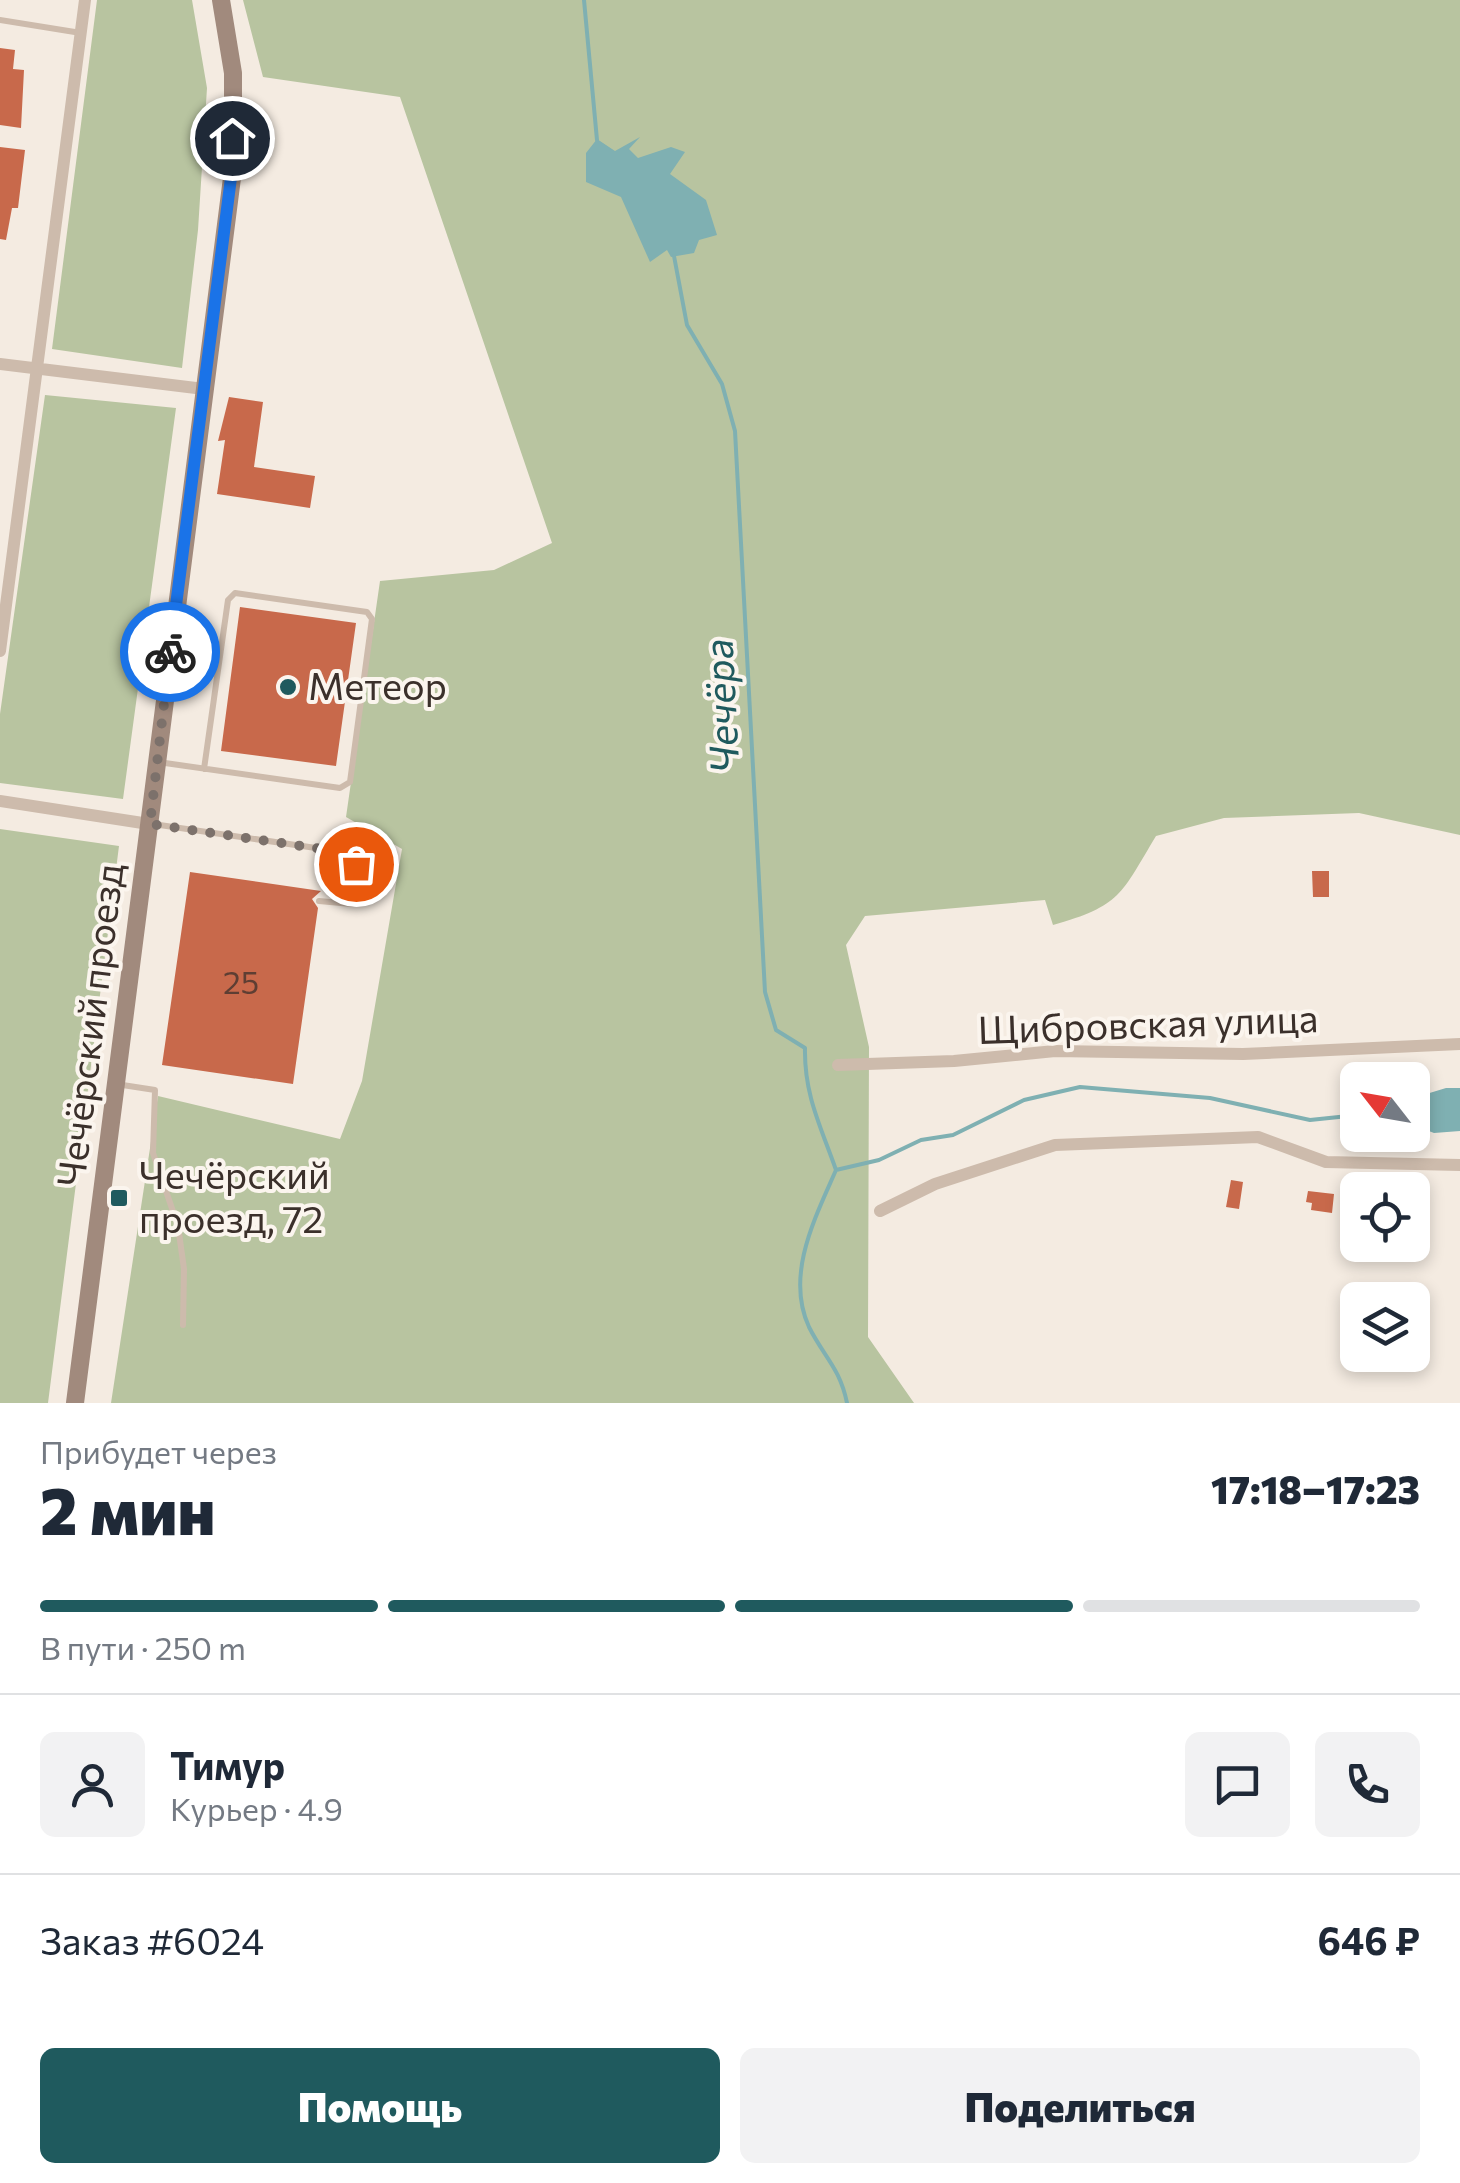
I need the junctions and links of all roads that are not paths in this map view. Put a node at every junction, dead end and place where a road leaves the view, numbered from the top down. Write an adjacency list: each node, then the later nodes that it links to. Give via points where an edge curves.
1 (85, 0): 4 (street)
2 (221, 0): 7 (main road, Чечёрский проезд, via 233,73 232,170)
3 (0, 20): 4 (lane)
4 (81, 34): 6 (street)
5 (0, 364): 6 (street)
6 (39, 369): 7 (street); 8 (street)
7 (204, 389): 9 (main road, Чечёрский проезд)
8 (0, 651)
9 (157, 762): 10 (lane); 12 (main road, Чечёрский проезд)
10 (204, 769): 10 (lane, via 340,788 350,782 372,619 367,612 235,593 228,600)
11 (0, 801): 12 (street)
12 (150, 824): 13 (lane, via 343,852 356,864 352,904); 16 (main road, Чечёрский проезд)
13 (319, 901)
14 (1460, 1044): 15 (street, Щибровская улица, via 1244,1054 1055,1050)
15 (838, 1065)
16 (116, 1084): 19 (lane, via 155,1090 153,1153 178,1226); 20 (main road, Чечёрский проезд)
17 (1460, 1164): 18 (street, via 1326,1162 1258,1137 1055,1145 936,1184)
18 (880, 1211)
19 (183, 1325)
20 (74, 1403)

